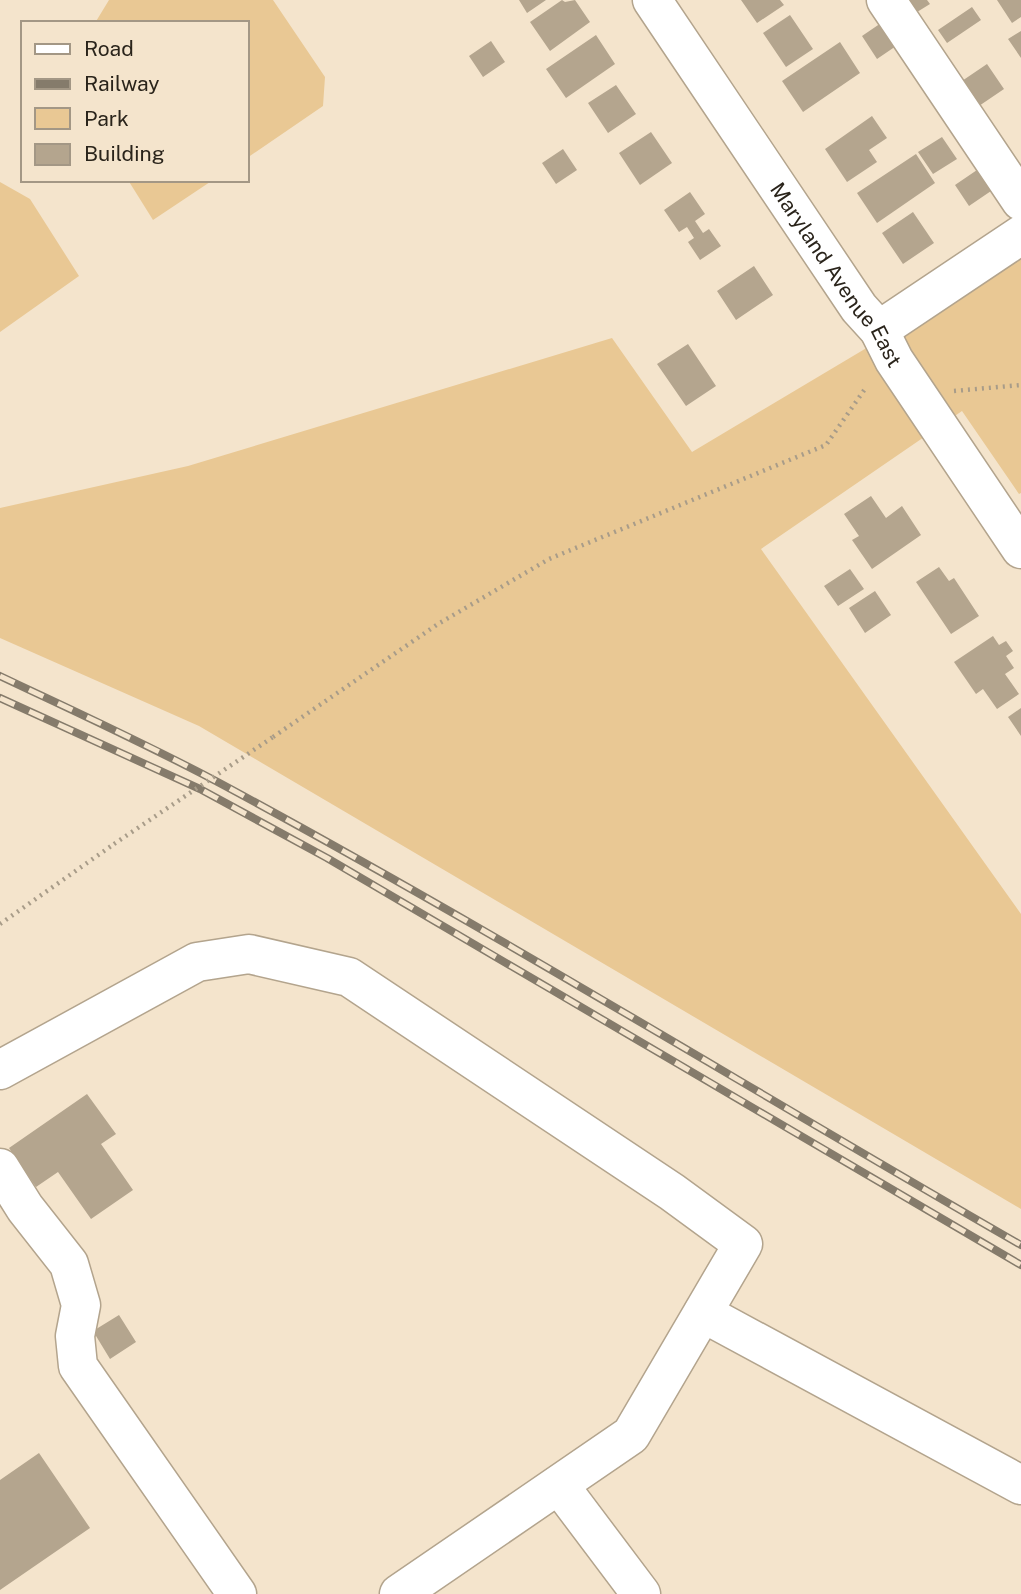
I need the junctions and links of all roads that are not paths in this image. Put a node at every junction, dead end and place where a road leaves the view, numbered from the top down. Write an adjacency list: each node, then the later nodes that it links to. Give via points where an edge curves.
1 (652, 0): 5 (street, Maryland Avenue East, via 859,308)
2 (886, 0): 3 (street)
3 (1021, 201)
4 (1021, 235): 5 (street)
5 (879, 330): 6 (street, Maryland Avenue East)
6 (1021, 549)
7 (0, 1070): 9 (street, via 197,962 248,954 349,977 743,1244)
8 (0, 1168): 12 (street, via 69,1264 81,1305 75,1336 78,1366)
9 (703, 1313): 10 (street, via 631,1435); 11 (street)
10 (559, 1485): 13 (street); 14 (street)
11 (1021, 1485)
12 (237, 1594)
13 (399, 1594)
14 (641, 1594)

